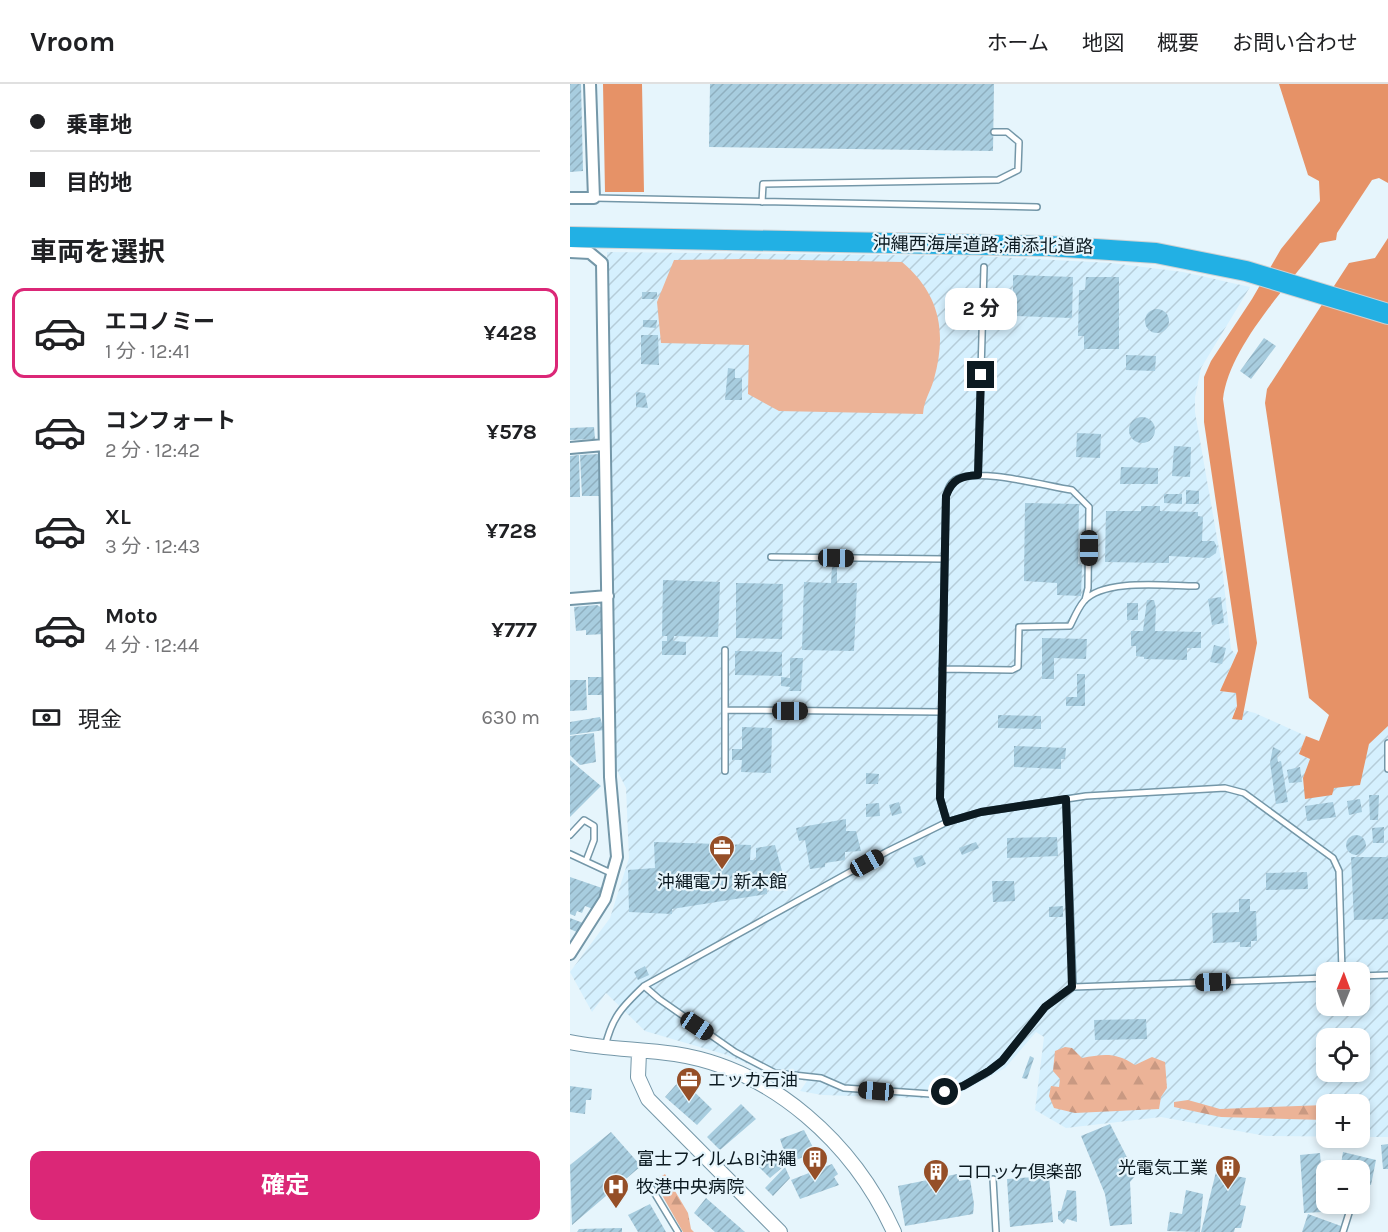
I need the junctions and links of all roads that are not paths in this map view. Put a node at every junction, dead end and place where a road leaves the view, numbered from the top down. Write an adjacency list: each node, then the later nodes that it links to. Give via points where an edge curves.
1 (590, 84): 4 (street)
2 (994, 132): 5 (lane, via 1007,132 1019,142 1018,170 998,180 763,184)
3 (570, 198): 4 (street)
4 (594, 198): 5 (lane)
5 (762, 202): 6 (lane)
6 (1037, 207)
7 (570, 237): 10 (highway, 沖縄西海岸道路;浦添北道路, via 1089,248 1156,253 1246,271)
8 (570, 252): 11 (street, via 590,253 602,263)
9 (984, 267): 13 (lane)
10 (1388, 314)
11 (604, 445): 12 (street); 17 (street)
12 (570, 448)
13 (978, 475): 15 (lane, via 950,484 946,496); 19 (lane, via 1072,490 1085,501 1089,507 1089,530)
14 (771, 557): 15 (lane)
15 (944, 559): 21 (lane)
16 (1196, 586): 19 (lane, via 1123,586)
17 (608, 596): 18 (street); 32 (street, via 610,777 617,857)
18 (570, 599)
19 (1085, 600): 21 (lane, via 1070,626 1019,627 1018,667 1012,670)
20 (725, 650): 22 (lane)
21 (942, 669): 23 (lane)
22 (725, 710): 23 (lane); 26 (lane)
23 (941, 712): 28 (lane, via 940,798)
24 (1388, 743): 25 (lane)
25 (1388, 769)
26 (725, 771)
27 (1066, 799): 28 (lane, via 981,812); 34 (lane, via 1225,788 1244,793 1333,858 1339,872); 39 (lane)
28 (947, 822): 38 (lane)
29 (570, 835): 31 (lane, via 584,820 594,826 594,840)
30 (570, 854): 31 (lane)
31 (586, 861): 32 (lane)
32 (613, 874): 33 (street, via 600,908)
33 (570, 954)
34 (1342, 962)
35 (1388, 975): 36 (lane)
36 (1370, 976)
37 (1316, 978): 39 (lane)
38 (644, 986): 39 (lane, via 735,1052 776,1073 821,1078 844,1088 931,1094 963,1086 989,1071 1002,1061 1045,1007); 41 (lane, via 611,1023)
39 (1072, 987)
40 (570, 1042): 41 (street)
41 (605, 1049): 42 (street)
42 (639, 1052): 47 (street, via 638,1077 648,1099); 48 (street, via 675,1054 710,1062 749,1078 785,1101 849,1156 876,1195)
43 (993, 1179): 49 (lane)
44 (652, 1189): 46 (lane)
45 (1349, 1214): 50 (lane)
46 (678, 1232)
47 (780, 1232)
48 (894, 1232)
49 (996, 1232)
50 (1343, 1232)

